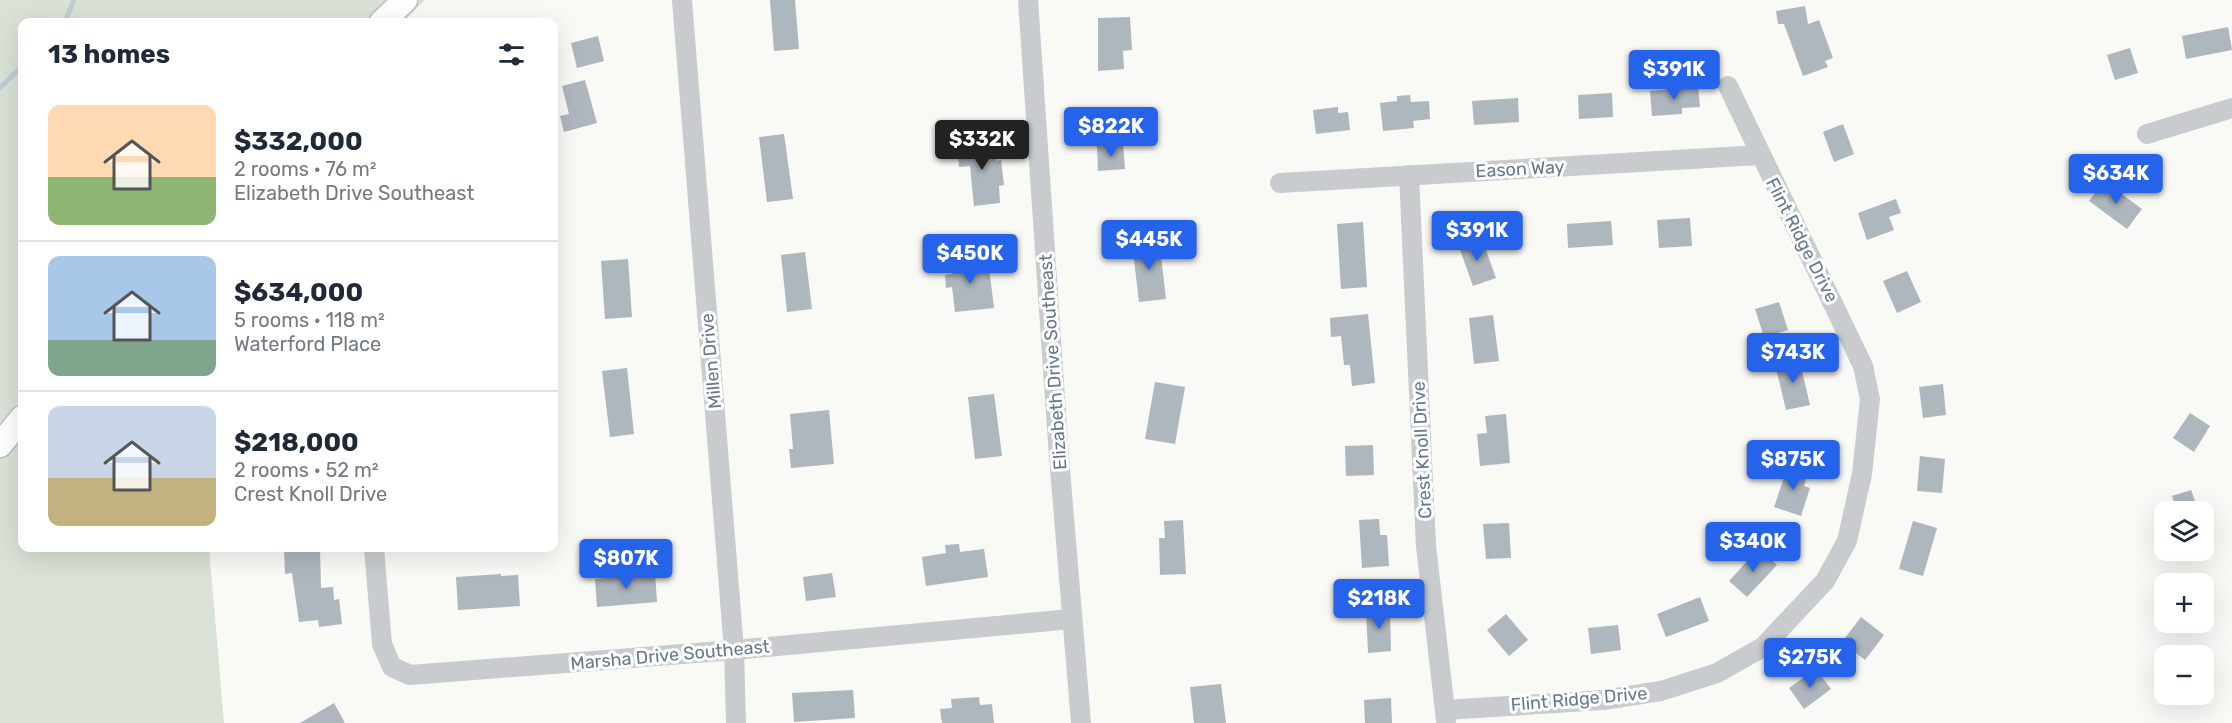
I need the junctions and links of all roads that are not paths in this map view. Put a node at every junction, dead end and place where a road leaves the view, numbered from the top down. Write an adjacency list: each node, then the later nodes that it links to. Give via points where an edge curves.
1 (405, 0): 4 (main road)
2 (682, 0): 15 (street, Millen Drive)
3 (1028, 0): 14 (street, Elizabeth Drive Southeast)
4 (386, 18)
5 (1728, 86): 8 (street, Flint Ridge Drive)
6 (2232, 108): 7 (street)
7 (2147, 134)
8 (1760, 155): 9 (street, Eason Way); 16 (street, Flint Ridge Drive, via 1846,326 1863,366 1870,399 1862,474 1847,541 1825,581 1763,647 1717,673 1661,691)
9 (1409, 176): 10 (street, Eason Way); 16 (street, Crest Knoll Drive, via 1426,546)
10 (1280, 183)
11 (18, 423): 12 (main road)
12 (0, 445)
13 (374, 552): 15 (street, Marsha Drive Southeast, via 382,644 392,667 410,675)
14 (1072, 619): 15 (street, Marsha Drive Southeast); 18 (street, Elizabeth Drive Southeast)
15 (734, 650): 17 (street, Millen Drive)
16 (1446, 716)
17 (736, 723)
18 (1081, 723)

